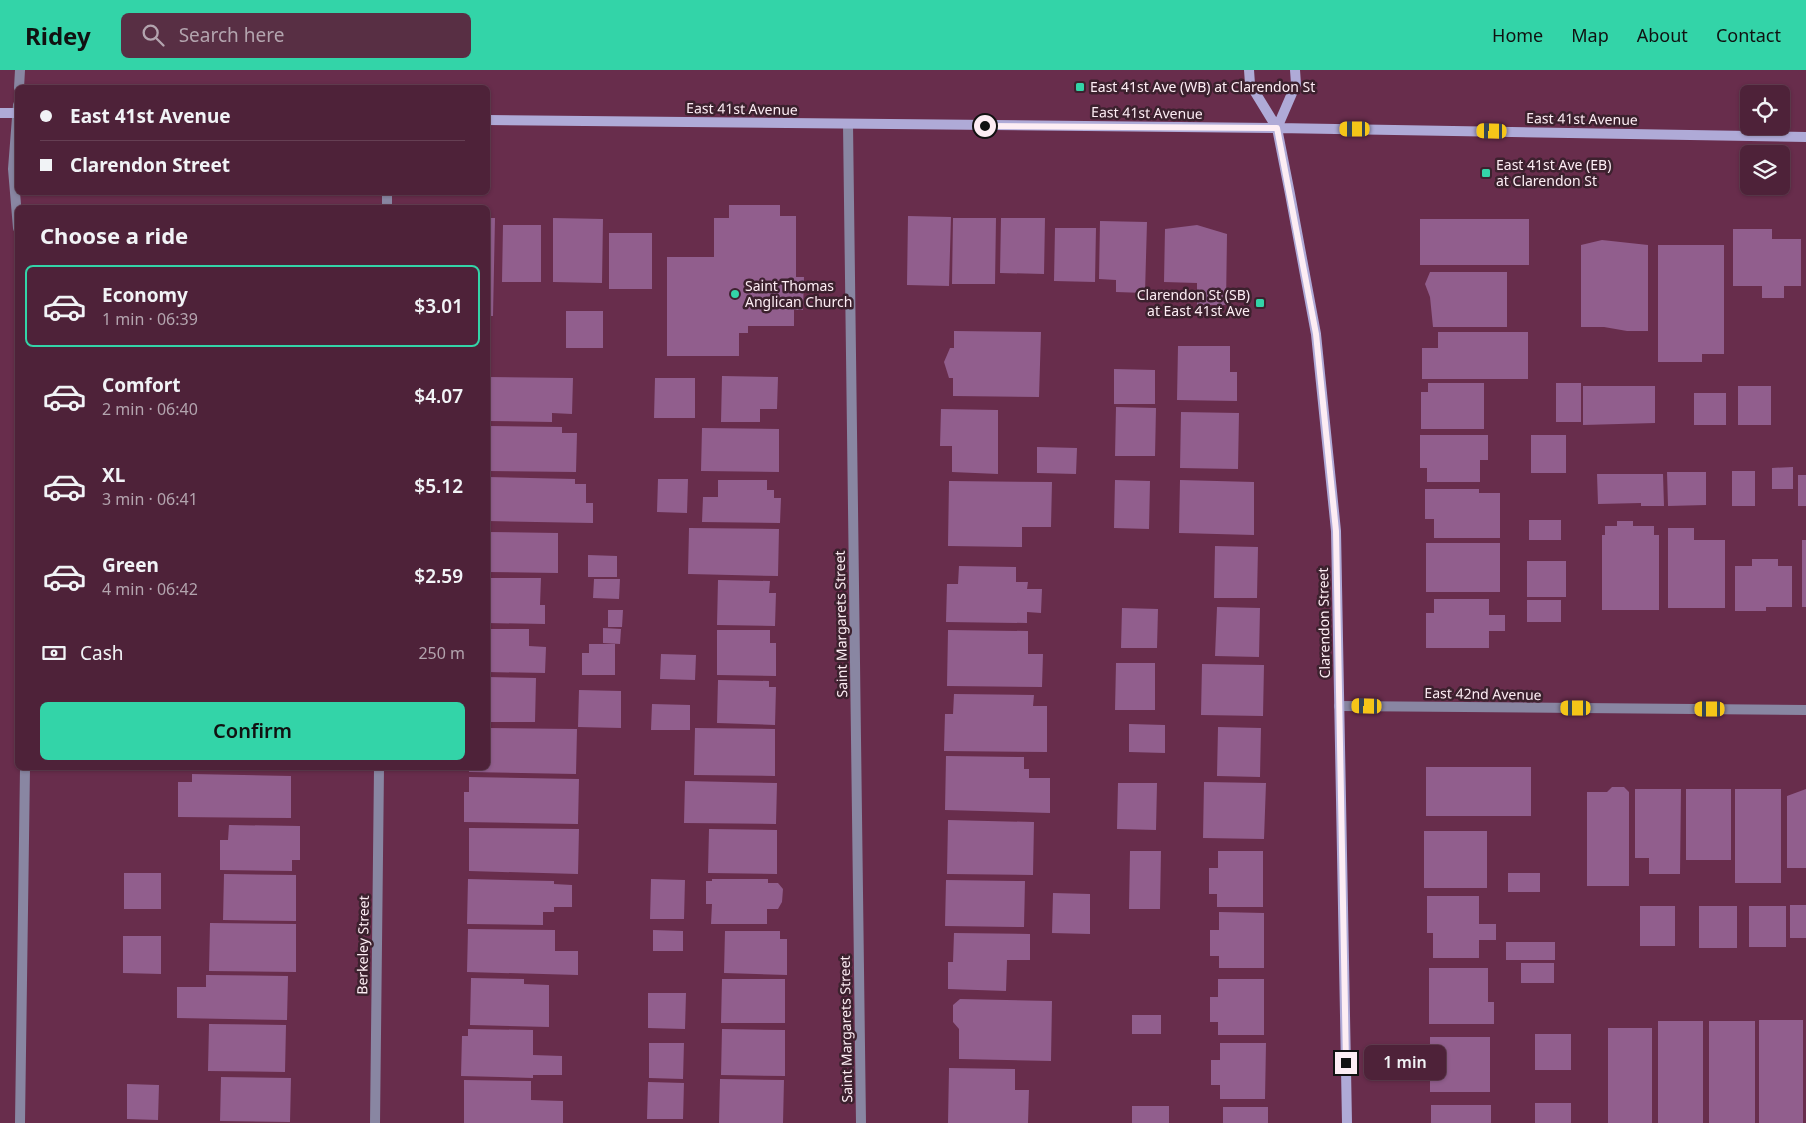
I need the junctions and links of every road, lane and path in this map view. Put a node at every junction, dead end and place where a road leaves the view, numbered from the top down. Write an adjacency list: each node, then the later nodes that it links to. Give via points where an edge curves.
1 (20, 70): 4 (street)
2 (1248, 70): 9 (main road, Clarendon Street, via 1250,84)
3 (1295, 70): 9 (main road, via 1296,84)
4 (19, 85)
5 (0, 113): 6 (main road)
6 (15, 113)
7 (490, 120): 8 (main road, East 41st Avenue)
8 (848, 124): 9 (main road, East 41st Avenue); 19 (street, Saint Margarets Street)
9 (1277, 128): 10 (main road, East 41st Avenue); 13 (main road, Clarendon Street, via 1316,334 1336,531)
10 (1806, 137)
11 (15, 141): 12 (street)
12 (15, 193)
13 (1339, 706): 14 (street, East 42nd Avenue); 20 (main road, Clarendon Street)
14 (1806, 710)
15 (25, 770): 17 (street)
16 (379, 770): 18 (street, Berkeley Street)
17 (20, 1123)
18 (375, 1123)
19 (861, 1123)
20 (1348, 1123)

